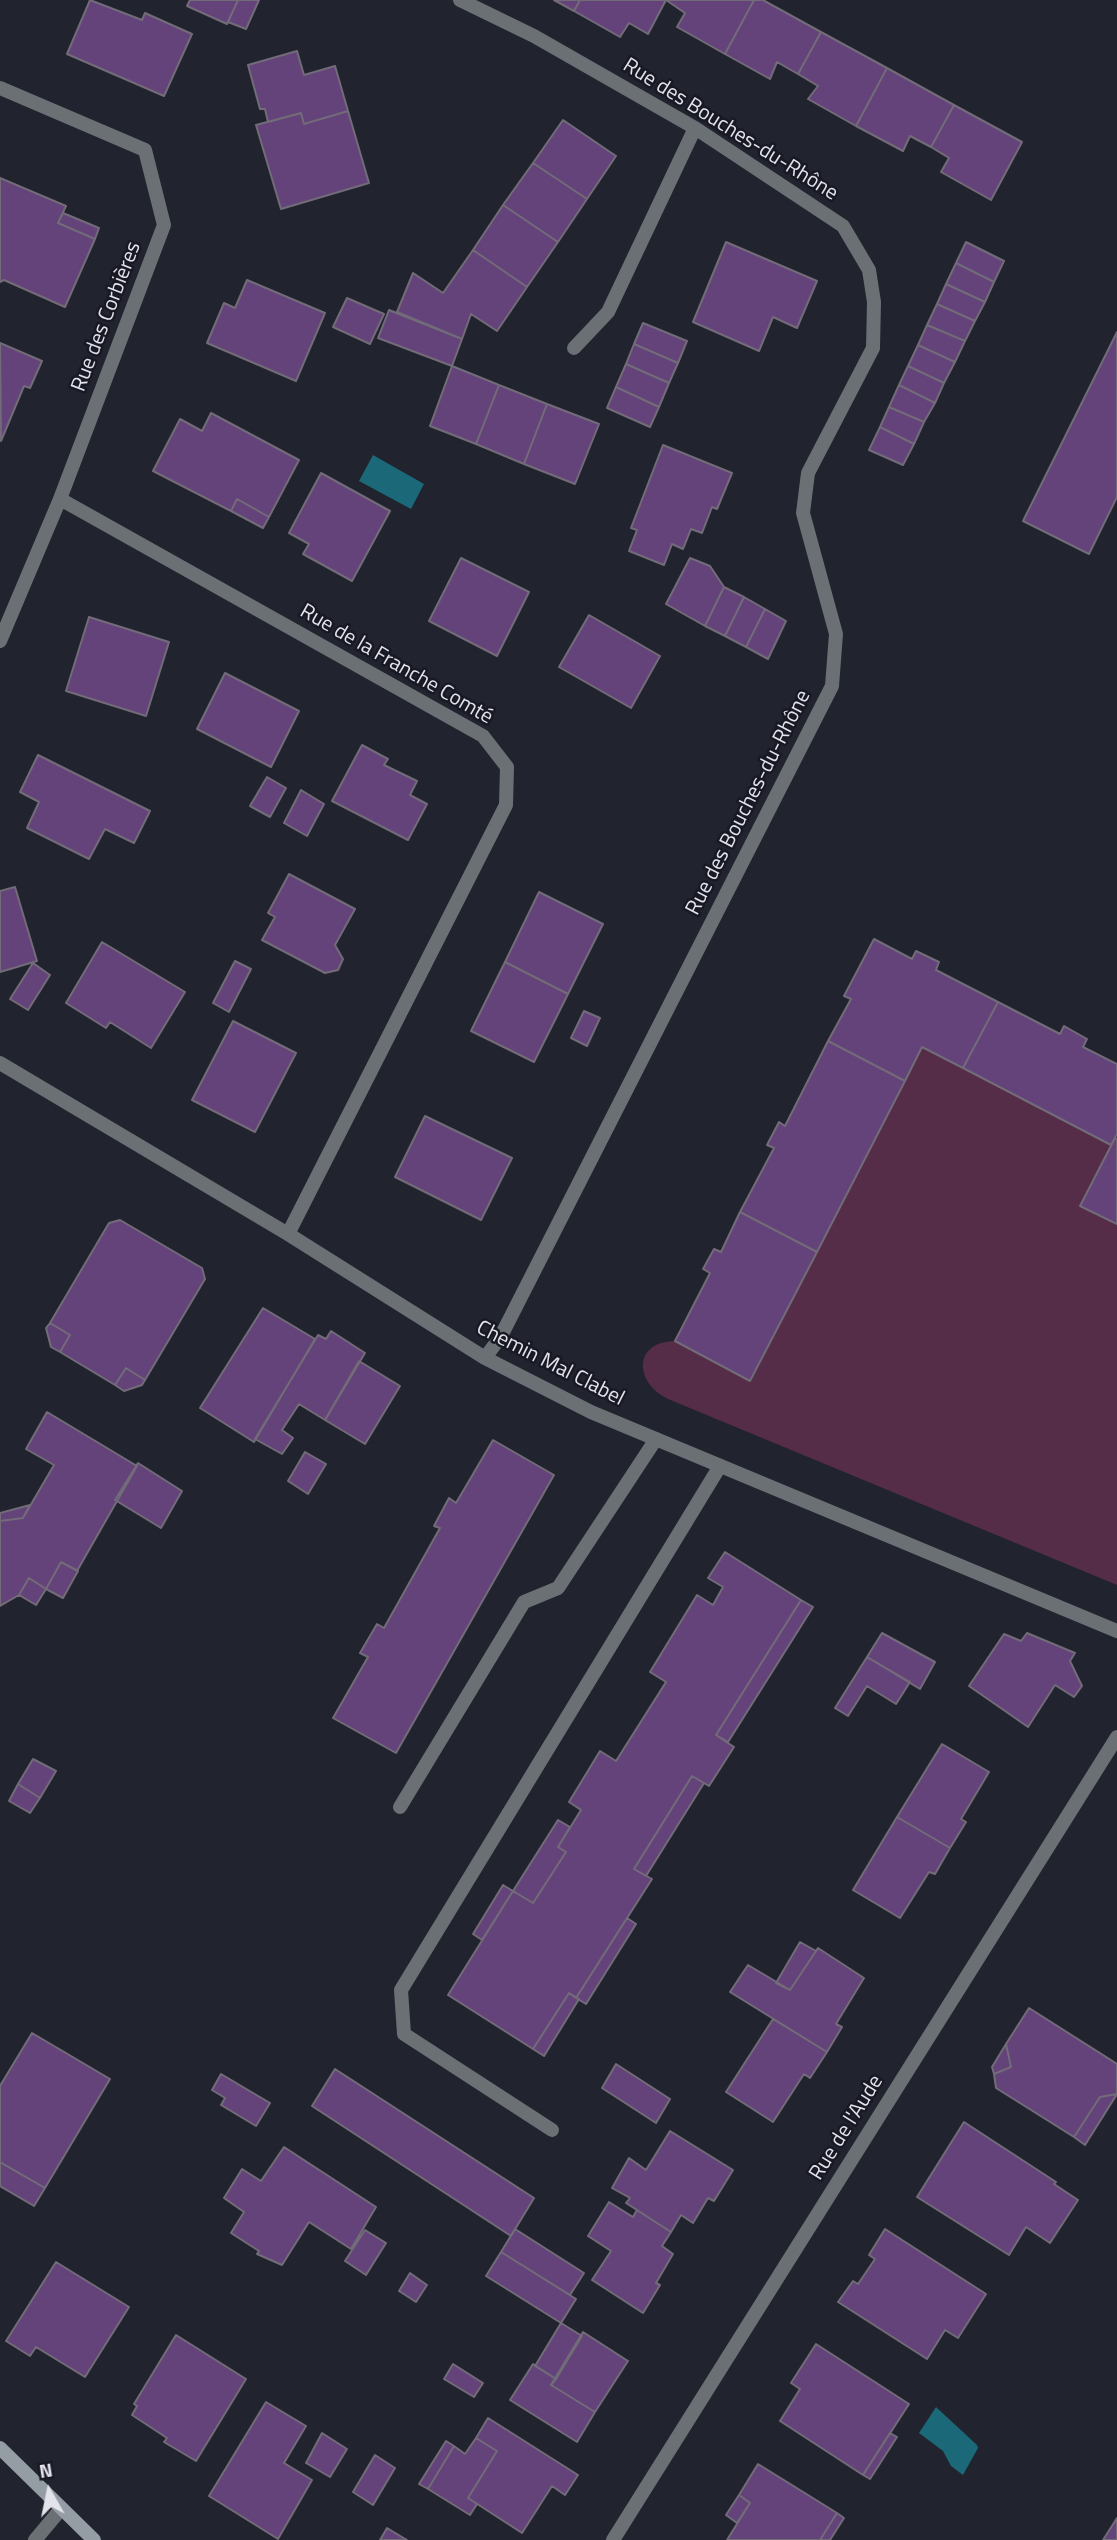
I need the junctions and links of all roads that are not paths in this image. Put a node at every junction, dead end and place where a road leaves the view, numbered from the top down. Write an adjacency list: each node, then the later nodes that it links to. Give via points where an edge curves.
1 (460, 0): 3 (street, Rue des Bouches-du-Rhône)
2 (0, 88): 5 (street, Rue des Corbières, via 145,150 164,225)
3 (695, 128): 4 (street, via 608,312); 9 (street, Rue des Bouches-du-Rhône, via 843,226 869,270 873,348 807,473 803,513 836,634 832,686 501,1336)
4 (574, 348)
5 (60, 499): 6 (street, Rue des Corbières); 8 (street, Rue de la Franche Comté, via 484,736 507,767 506,805)
6 (0, 641)
7 (0, 1063): 8 (street, Chemin Mal Clabel)
8 (288, 1234): 9 (street, Chemin Mal Clabel)
9 (485, 1358): 10 (street, Chemin Mal Clabel)
10 (656, 1439): 11 (street, Chemin Mal Clabel); 14 (street, via 558,1588 524,1602)
11 (720, 1466): 12 (street, Chemin Mal Clabel); 15 (street, via 401,1990 404,2034)
12 (1117, 1631)
13 (1117, 1738): 20 (street, Rue de l'Aude)
14 (400, 1808)
15 (552, 2130)
16 (0, 2448): 17 (main road)
17 (61, 2509): 18 (street); 19 (main road)
18 (36, 2540)
19 (94, 2540)
20 (613, 2540)

